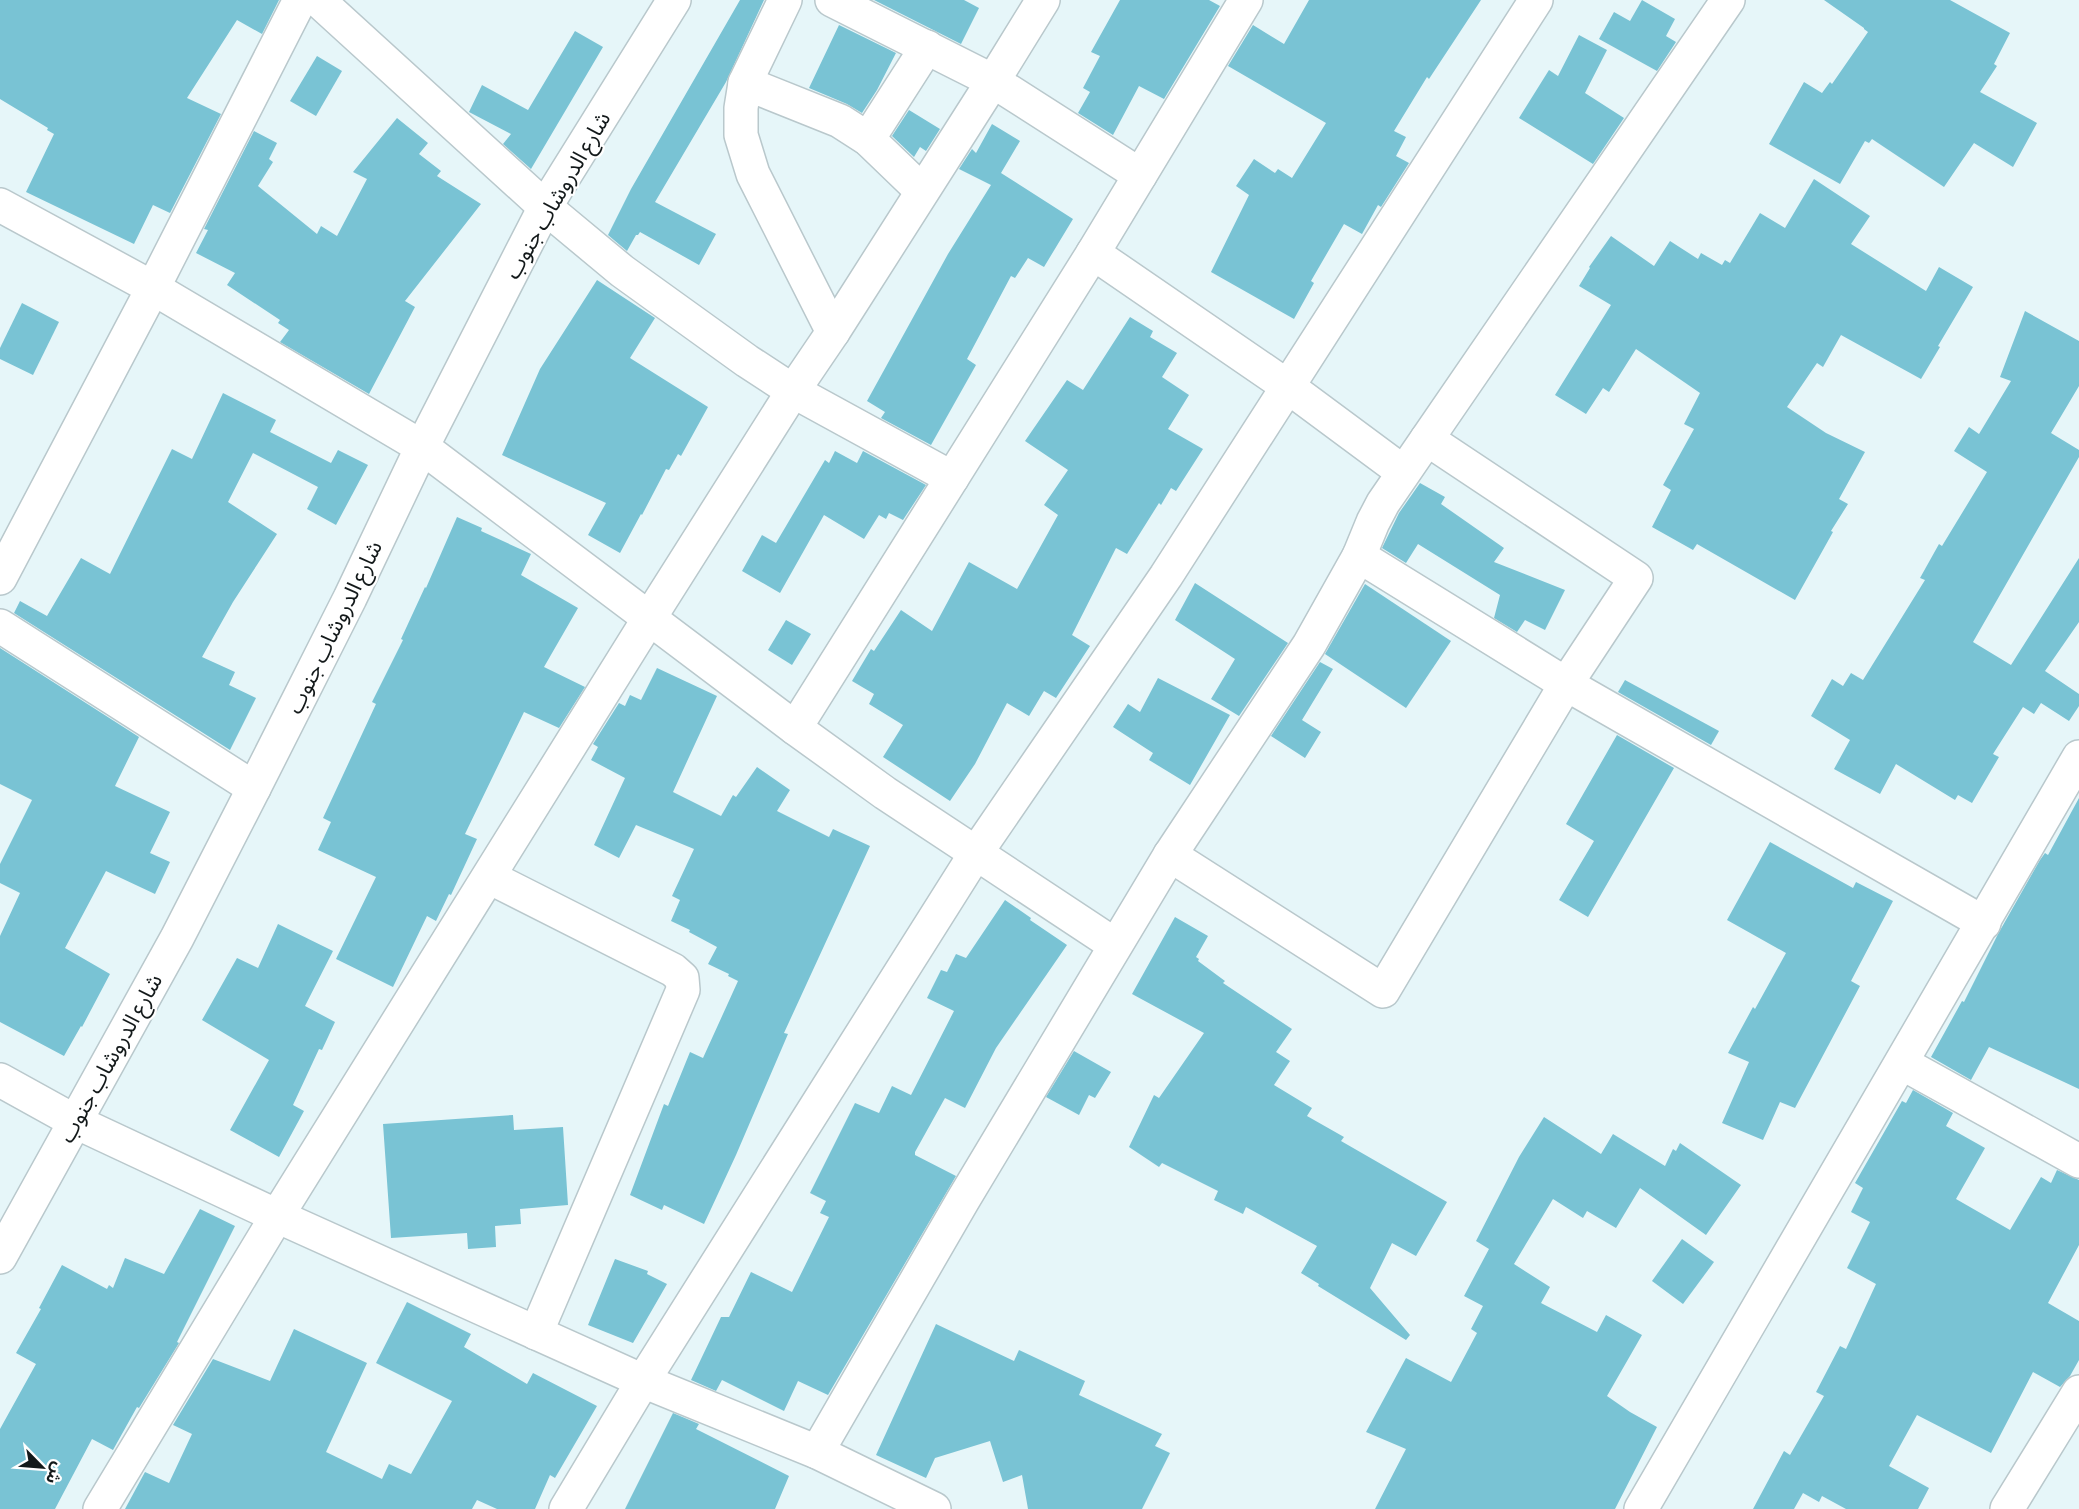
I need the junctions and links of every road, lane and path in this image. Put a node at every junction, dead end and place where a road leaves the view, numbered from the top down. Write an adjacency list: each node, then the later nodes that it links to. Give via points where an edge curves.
1 (300, 0): 19 (street)
2 (318, 0): 17 (street)
3 (674, 0): 17 (street, شارع الدروشاب جنوب)
4 (785, 0): 12 (street)
5 (832, 0): 10 (street)
6 (1043, 0): 11 (street)
7 (1246, 0): 14 (street)
8 (1536, 0): 21 (street)
9 (1728, 0): 23 (street)
10 (927, 47): 11 (street); 13 (street)
11 (993, 81): 14 (street); 15 (street)
12 (745, 83): 13 (street, via 832,117); 20 (street, via 741,135 753,174)
13 (868, 139): 15 (street)
14 (1140, 175): 18 (street)
15 (922, 190): 20 (street)
16 (0, 205): 19 (street)
17 (545, 207): 22 (street, via 622,271); 24 (street, شارع الدروشاب جنوب)
18 (1093, 253): 21 (street); 26 (street)
19 (153, 288): 24 (street); 28 (street)
20 (833, 332): 22 (street)
21 (1287, 386): 25 (street); 35 (street, via 1166,576)
22 (793, 391): 26 (street); 29 (street)
23 (1427, 439): 25 (street); 31 (street, via 1636,578)
24 (422, 447): 29 (street); 34 (street, شارع الدروشاب جنوب)
25 (1403, 472): 27 (street, via 1373,522)
26 (952, 478): 32 (street)
27 (1359, 556): 31 (street); 36 (street, via 1309,645)
28 (0, 578)
29 (650, 617): 32 (street); 37 (street)
30 (0, 626): 34 (street)
31 (1566, 684): 36 (street, via 1383,991); 38 (street)
32 (795, 728): 35 (street)
33 (2079, 757): 38 (street)
34 (254, 788): 42 (street, شارع الدروشاب جنوب)
35 (976, 852): 39 (street); 47 (street)
36 (1170, 855): 39 (street)
37 (489, 877): 44 (street); 46 (street, via 682,978 683,990)
38 (1984, 923): 40 (street)
39 (1115, 945): 49 (street)
40 (1902, 1063): 43 (street); 53 (street)
41 (0, 1080): 42 (street)
42 (76, 1122): 44 (street); 45 (street, شارع الدروشاب جنوب)
43 (2079, 1161)
44 (277, 1216): 46 (street); 50 (street)
45 (0, 1257)
46 (536, 1333): 47 (street)
47 (644, 1381): 49 (street); 51 (street)
48 (2079, 1392): 54 (street)
49 (817, 1452): 52 (street)
50 (100, 1509)
51 (566, 1509)
52 (934, 1509)
53 (1641, 1509)
54 (2007, 1509)

